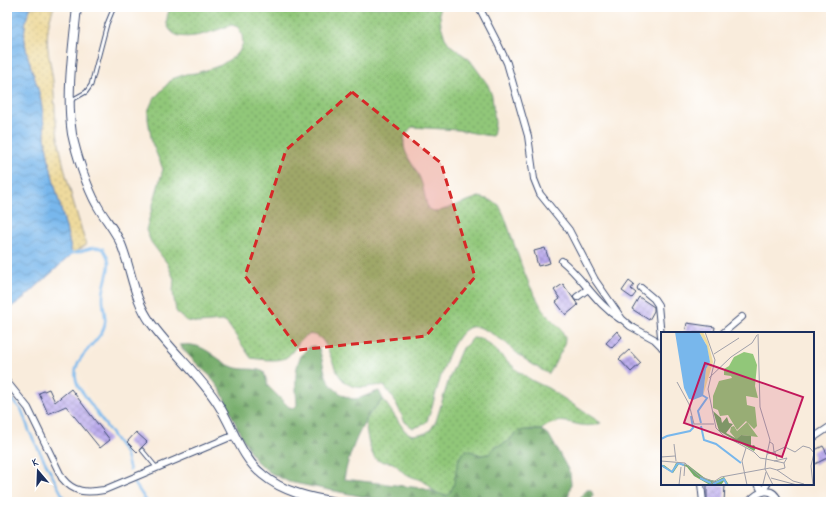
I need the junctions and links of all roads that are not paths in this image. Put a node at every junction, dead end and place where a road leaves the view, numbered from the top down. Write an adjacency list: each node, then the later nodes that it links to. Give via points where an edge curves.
1 (77, 7): 4 (street)
2 (114, 7): 4 (lane, via 91,85 86,92)
3 (479, 7): 10 (street, via 507,63 528,136 536,187 569,230 595,280)
4 (70, 101): 16 (street, via 73,134 89,187 96,205 120,244 142,310 168,346 209,390)
5 (562, 261): 7 (street)
6 (641, 288): 12 (street, via 658,305)
7 (588, 289): 8 (street); 10 (street, via 605,307)
8 (577, 297)
9 (742, 316): 11 (street)
10 (625, 322): 13 (street)
11 (724, 332)
12 (661, 336)
13 (661, 346)
14 (7, 382): 19 (street, via 28,408 62,478 74,489 104,490)
15 (831, 426): 17 (street)
16 (235, 435): 19 (street); 24 (street, via 253,466 272,481 302,494)
17 (814, 437)
18 (142, 450): 19 (lane)
19 (156, 467)
20 (701, 485): 25 (street)
21 (758, 485): 23 (street)
22 (766, 485): 23 (street)
23 (762, 492): 26 (street); 27 (street, via 774,492)
24 (336, 502)
25 (703, 502)
26 (749, 502)
27 (779, 502)

